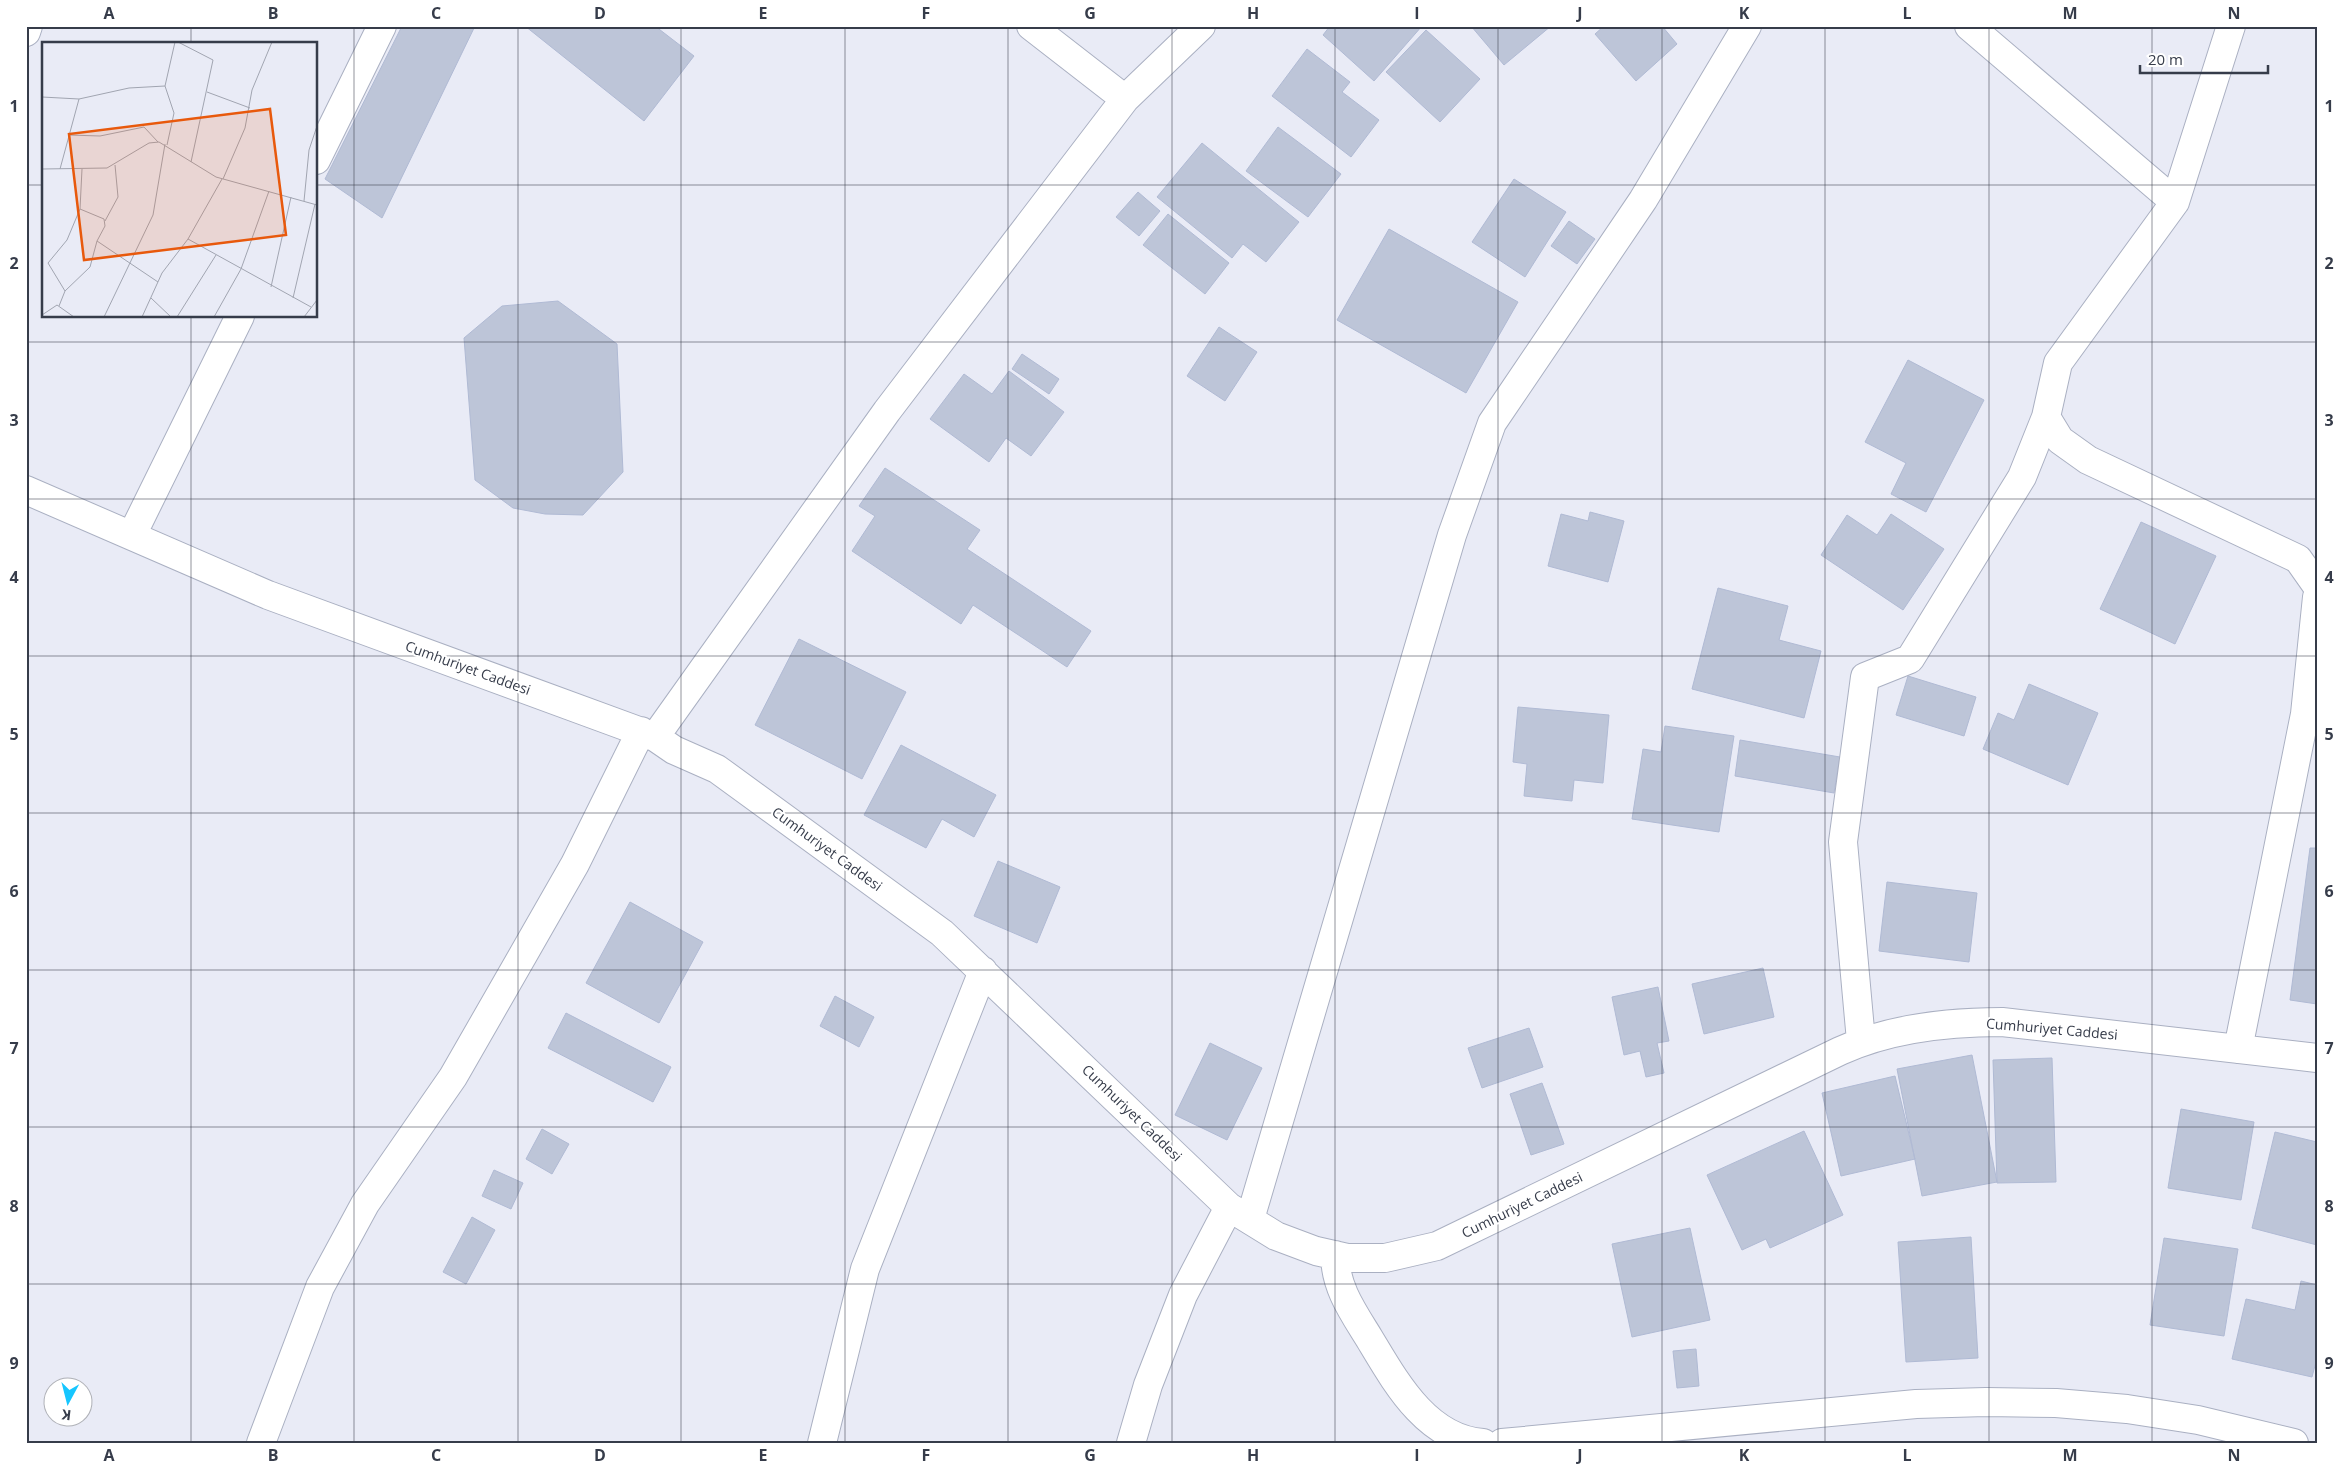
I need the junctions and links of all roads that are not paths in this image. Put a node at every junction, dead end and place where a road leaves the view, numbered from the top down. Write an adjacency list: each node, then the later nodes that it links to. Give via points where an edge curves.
1 (28, 26): 8 (street)
2 (382, 26): 10 (street)
3 (1031, 26): 9 (street)
4 (1201, 26): 9 (street)
5 (1747, 26): 23 (street, via 1643,200 1492,423 1452,535)
6 (1969, 26): 11 (street)
7 (2231, 26): 11 (street)
8 (26, 32)
9 (1125, 99): 18 (street, via 887,411)
10 (318, 156)
11 (2175, 202): 13 (street, via 2058,363)
12 (239, 318): 15 (street)
13 (2046, 417): 16 (street, via 2060,440 2088,460 2298,559); 20 (street, via 2022,476 1910,659 1865,677 1843,842)
14 (26, 490): 15 (street, Cumhuriyet Caddesi)
15 (132, 536): 18 (street, Cumhuriyet Caddesi, via 268,595)
16 (2317, 586)
17 (2317, 596): 21 (street, via 2305,714)
18 (648, 734): 19 (street, Cumhuriyet Caddesi, via 674,750 717,769 942,933); 25 (street, via 453,1077 365,1204 325,1278)
19 (983, 971): 23 (street, Cumhuriyet Caddesi); 26 (street, via 865,1269)
20 (1861, 1041): 21 (street, Cumhuriyet Caddesi, via 1957,1022 2002,1022); 24 (street, Cumhuriyet Caddesi, via 1436,1246 1385,1258)
21 (2238, 1049): 22 (street, Cumhuriyet Caddesi)
22 (2317, 1058)
23 (1239, 1213): 24 (street, Cumhuriyet Caddesi, via 1276,1236); 27 (street, via 1183,1294 1148,1385)
24 (1335, 1255): 28 (street, via 1335,1272 1344,1297 1402,1393 1439,1426 1471,1442)
25 (261, 1443)
26 (822, 1443)
27 (1131, 1443)
28 (1483, 1443)
29 (1502, 1443): 30 (street, via 1916,1404 1986,1402 2128,1409 2198,1420)
30 (2294, 1443)

